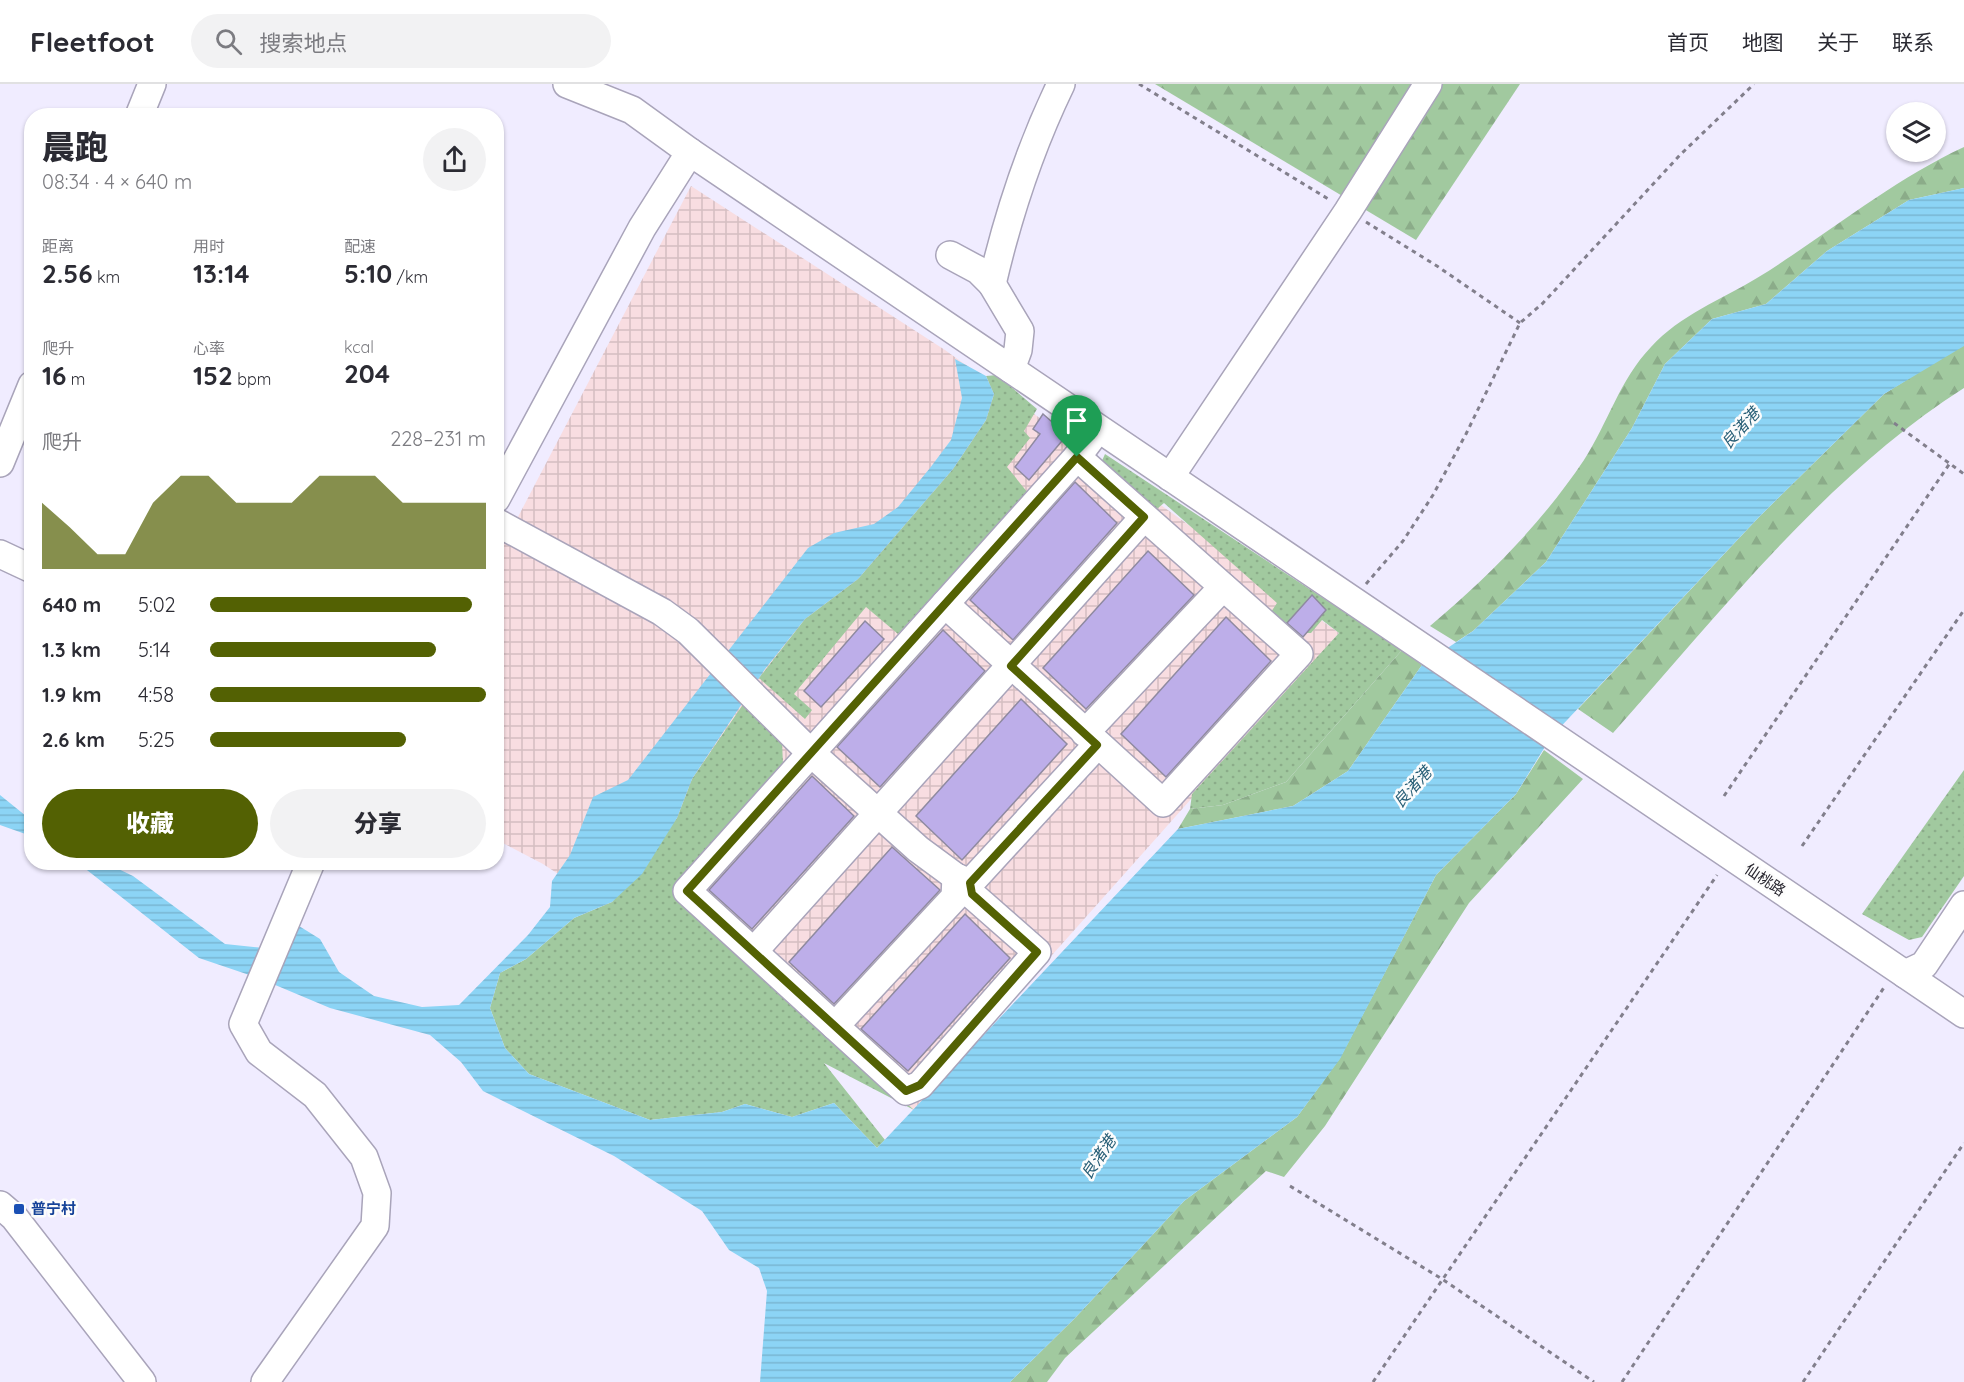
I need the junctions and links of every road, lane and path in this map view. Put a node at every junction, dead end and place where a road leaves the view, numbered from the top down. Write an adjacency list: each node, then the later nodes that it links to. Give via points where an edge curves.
1 (152, 84): 6 (street)
2 (567, 84): 7 (street, 仙桃路, via 632,110)
3 (1061, 84): 9 (street, via 1035,138 1002,238)
4 (1428, 84): 18 (street)
5 (1754, 84): 25 (path, via 1680,155 1520,323 1433,495 1403,541)
6 (142, 108)
7 (690, 152): 10 (street, 仙桃路); 19 (street, via 642,228)
8 (950, 255): 9 (street, via 978,270)
9 (992, 284): 10 (street, via 1020,331)
10 (1011, 369): 13 (street, 仙桃路)
11 (24, 404): 15 (street)
12 (1894, 423): 16 (path)
13 (1098, 429): 14 (street); 18 (street, 仙桃路)
14 (1077, 457): 20 (street); 26 (street)
15 (0, 463)
16 (1950, 463): 17 (path); 31 (path)
17 (1964, 474)
18 (1170, 477): 25 (street, 仙桃路)
19 (504, 484)
20 (1144, 517): 24 (street); 28 (street)
21 (504, 526): 30 (street, via 662,612 688,631)
22 (0, 554): 23 (street)
23 (24, 565)
24 (1223, 587): 29 (street); 29 (street, via 1299,654 1163,803)
25 (1351, 601): 34 (street, 仙桃路)
26 (945, 604): 28 (street); 30 (street)
27 (1964, 610): 33 (path)
28 (1011, 666): 29 (street); 32 (street)
29 (1091, 739): 36 (street)
30 (812, 753): 32 (street); 38 (street, via 687,891)
31 (1724, 796)
32 (879, 814): 36 (street); 38 (street)
33 (1802, 846)
34 (1730, 856): 39 (street, 仙桃路); 45 (path)
35 (306, 874): 47 (street, via 243,1024 259,1052 315,1095 364,1157 377,1193 375,1226)
36 (963, 880): 41 (street, via 955,897); 41 (street, via 972,894 1037,952 920,1085 906,1091)
37 (1962, 911): 39 (street, via 1924,965)
38 (754, 951): 41 (street)
39 (1901, 972): 40 (street, 仙桃路); 50 (path)
40 (1964, 1014)
41 (835, 1026)
42 (1964, 1143): 51 (path)
43 (1290, 1186): 45 (path)
44 (0, 1205): 46 (street, via 14,1217)
45 (1442, 1279): 48 (path); 49 (path)
46 (142, 1382)
47 (265, 1382)
48 (1373, 1382)
49 (1594, 1382)
50 (1622, 1382)
51 (1803, 1382)

